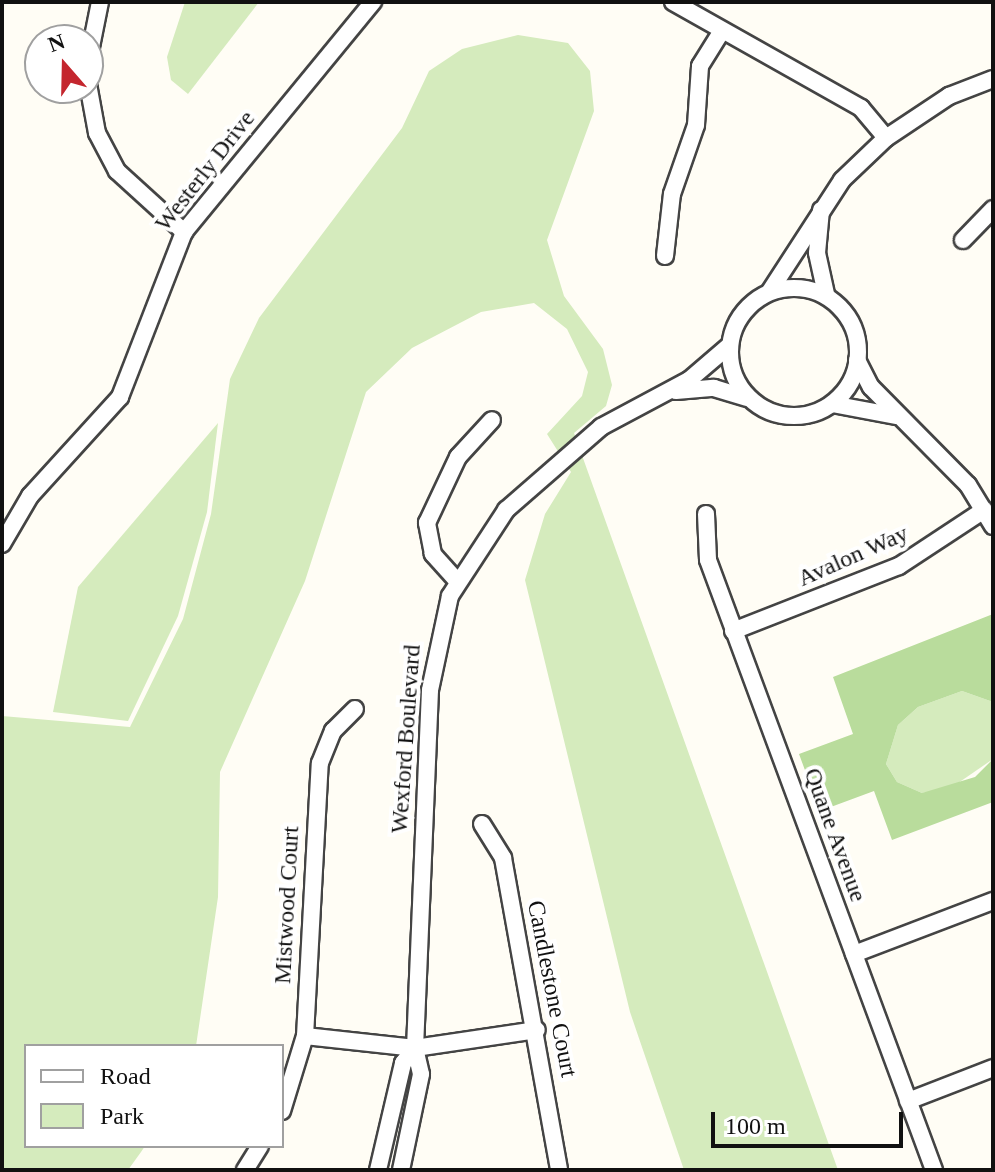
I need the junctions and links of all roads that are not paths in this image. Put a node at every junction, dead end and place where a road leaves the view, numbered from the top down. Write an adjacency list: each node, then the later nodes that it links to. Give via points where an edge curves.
1 (100, 2): 4 (street)
2 (373, 2): 11 (street, Westerly Drive)
3 (673, 2): 5 (street)
4 (96, 24)
5 (721, 32): 8 (street, via 861,108); 13 (street, via 700,66 696,125 672,194)
6 (993, 79): 8 (street, via 949,96)
7 (92, 104): 11 (street, via 97,133 117,171)
8 (886, 138): 9 (street)
9 (821, 209): 14 (street); 15 (street, via 817,253)
10 (993, 209): 12 (street)
11 (184, 232): 26 (street, Westerly Drive, via 120,397 30,496)
12 (963, 240)
13 (665, 256)
14 (770, 291): 15 (street, via 793,286); 16 (street, via 740,317)
15 (826, 294): 17 (street, via 851,323)
16 (730, 345): 18 (street, Wexford Boulevard); 19 (street, via 733,372)
17 (857, 360): 20 (street); 21 (street)
18 (667, 393): 19 (street, Wexford Boulevard, via 714,388); 27 (street, Wexford Boulevard, via 601,427 517,500)
19 (749, 398): 20 (street, via 784,416)
20 (832, 404): 21 (street)
21 (898, 417): 23 (street, via 945,458)
22 (492, 420): 27 (street, via 458,457 427,523 433,554)
23 (984, 510): 25 (street); 28 (street, Avalon Way, via 899,566)
24 (706, 514): 28 (street, Quane Avenue, via 708,560)
25 (993, 526)
26 (2, 544)
27 (458, 582): 35 (street, Wexford Boulevard, via 436,639 430,690)
28 (733, 631): 32 (street, Quane Avenue)
29 (355, 709): 34 (street, Mistwood Court, via 333,731 320,763)
30 (482, 824): 33 (street, Candlestone Court, via 503,858)
31 (993, 901): 32 (street)
32 (854, 954): 37 (street, Quane Avenue)
33 (537, 1030): 35 (street); 43 (street, Candlestone Court)
34 (305, 1036): 35 (street); 38 (street, Mistwood Court)
35 (415, 1048): 41 (street, Wexford Boulevard, via 403,1063); 42 (street, Wexford Boulevard, via 419,1106)
36 (993, 1068): 37 (street)
37 (908, 1101): 44 (street, Quane Avenue)
38 (284, 1104)
39 (259, 1148): 40 (street)
40 (245, 1170)
41 (378, 1170)
42 (401, 1170)
43 (559, 1170)
44 (934, 1170)

